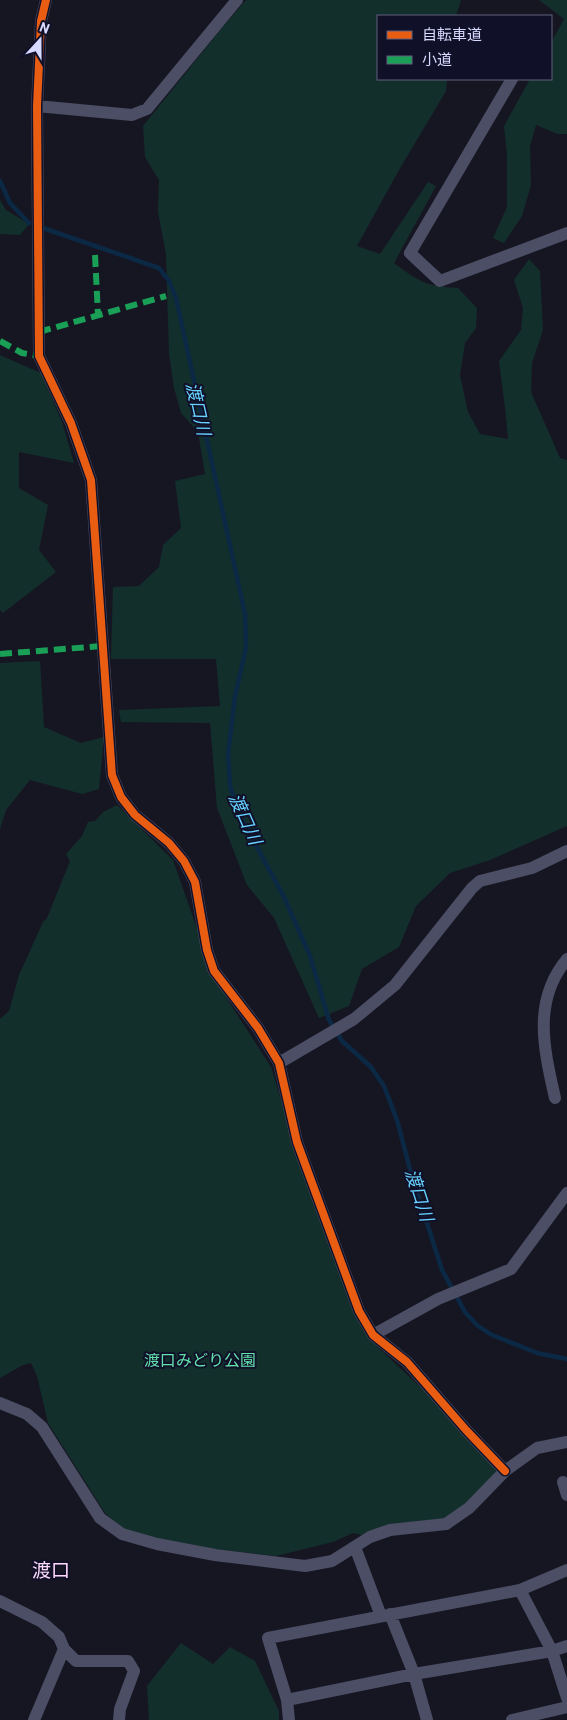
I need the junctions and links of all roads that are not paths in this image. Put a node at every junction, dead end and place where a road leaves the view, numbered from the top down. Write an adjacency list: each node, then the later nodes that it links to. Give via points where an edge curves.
1 (46, 0): 4 (street, via 41,21)
2 (237, 0): 4 (street, via 147,109 132,115)
3 (511, 80): 5 (street, via 410,253 440,281)
4 (37, 106): 8 (street, via 39,356 71,423 92,480 112,775 121,797 135,815 169,843 184,861 195,882 214,971 258,1028)
5 (567, 233)
6 (567, 851): 8 (street, via 532,868 480,881 395,985 354,1019)
7 (567, 958): 9 (street, via 558,970 546,1001 543,1024 544,1049)
8 (279, 1063): 11 (street, via 297,1142 359,1311)
9 (555, 1098)
10 (567, 1193): 11 (street, via 511,1269 438,1299)
11 (373, 1335): 14 (street, via 407,1362)
12 (0, 1403): 17 (street, via 27,1414 42,1427 100,1518 122,1534 215,1555 305,1566 332,1562)
13 (567, 1442): 14 (street, via 537,1448)
14 (504, 1471): 17 (street, via 469,1508 446,1524 390,1530)
15 (563, 1482): 16 (street)
16 (567, 1495)
17 (355, 1547): 21 (street)
18 (567, 1570): 19 (street)
19 (520, 1590): 21 (street); 24 (street)
20 (0, 1601): 23 (street, via 42,1622 59,1637)
21 (386, 1615): 25 (street); 27 (street, via 268,1638)
22 (567, 1646): 24 (street)
23 (64, 1649): 29 (street); 30 (street, via 76,1661 128,1661 134,1671)
24 (552, 1651): 25 (street); 26 (street)
25 (414, 1674): 27 (street); 32 (street)
26 (567, 1698)
27 (287, 1700): 31 (street)
28 (567, 1707): 33 (street)
29 (34, 1720)
30 (119, 1720)
31 (289, 1720)
32 (427, 1720)
33 (512, 1720)

